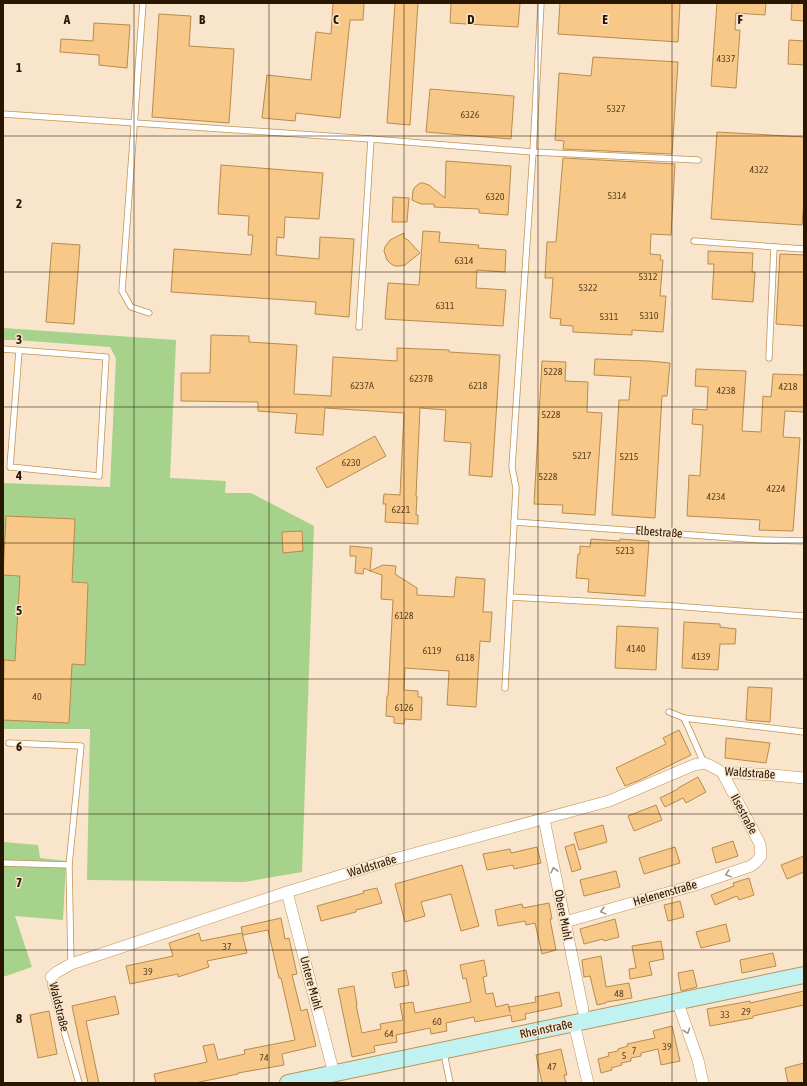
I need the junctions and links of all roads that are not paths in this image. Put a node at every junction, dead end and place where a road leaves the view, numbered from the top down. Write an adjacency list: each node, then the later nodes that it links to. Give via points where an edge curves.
1 (143, 3): 4 (lane)
2 (541, 3): 6 (lane)
3 (3, 114): 4 (lane)
4 (135, 122): 5 (lane); 11 (lane, via 122,291 131,307)
5 (371, 139): 6 (lane); 12 (lane)
6 (533, 152): 7 (lane); 16 (lane, via 512,467 516,488)
7 (698, 160)
8 (694, 241): 9 (lane)
9 (774, 247): 10 (lane); 15 (lane)
10 (804, 249)
11 (149, 313)
12 (359, 327)
13 (3, 349): 14 (lane)
14 (19, 351): 14 (lane, via 106,357 99,476 10,467)
15 (769, 358)
16 (514, 522): 17 (lane, Elbestraße); 18 (lane)
17 (804, 541)
18 (510, 597): 19 (lane); 20 (lane)
19 (804, 616)
20 (505, 688)
21 (669, 712): 22 (lane)
22 (684, 718): 23 (lane); 25 (lane)
23 (804, 732)
24 (9, 743): 31 (lane, via 81,746)
25 (704, 763): 26 (street, Waldstraße); 28 (street, Waldstraße, via 609,801)
26 (722, 772): 27 (street, Waldstraße); 29 (street, Ilsestraße, via 760,844)
27 (804, 778)
28 (544, 819): 32 (street, Waldstraße, via 391,860); 33 (street, Obere Muhl, one-way to 28)
29 (761, 856): 33 (street, Helenenstraße, one-way to 33, via 751,866 695,885)
30 (3, 863): 31 (lane)
31 (69, 865): 34 (lane)
32 (287, 892): 34 (street, Waldstraße); 40 (street, Untere Muhl)
33 (565, 922): 38 (street, Obere Muhl)
34 (71, 964): 36 (street, Waldstraße)
35 (804, 975): 37 (main road, Rheinstraße)
36 (51, 977): 41 (lane, Waldstraße, via 51,986)
37 (678, 1001): 38 (main road, Rheinstraße); 45 (street, one-way to 45)
38 (578, 1016): 39 (main road, Rheinstraße); 44 (street, Obere Muhl)
39 (443, 1050): 40 (main road, Rheinstraße); 43 (lane)
40 (339, 1076): 42 (main road, Rheinstraße)
41 (79, 1083)
42 (288, 1083)
43 (450, 1083)
44 (588, 1083)
45 (703, 1083)

